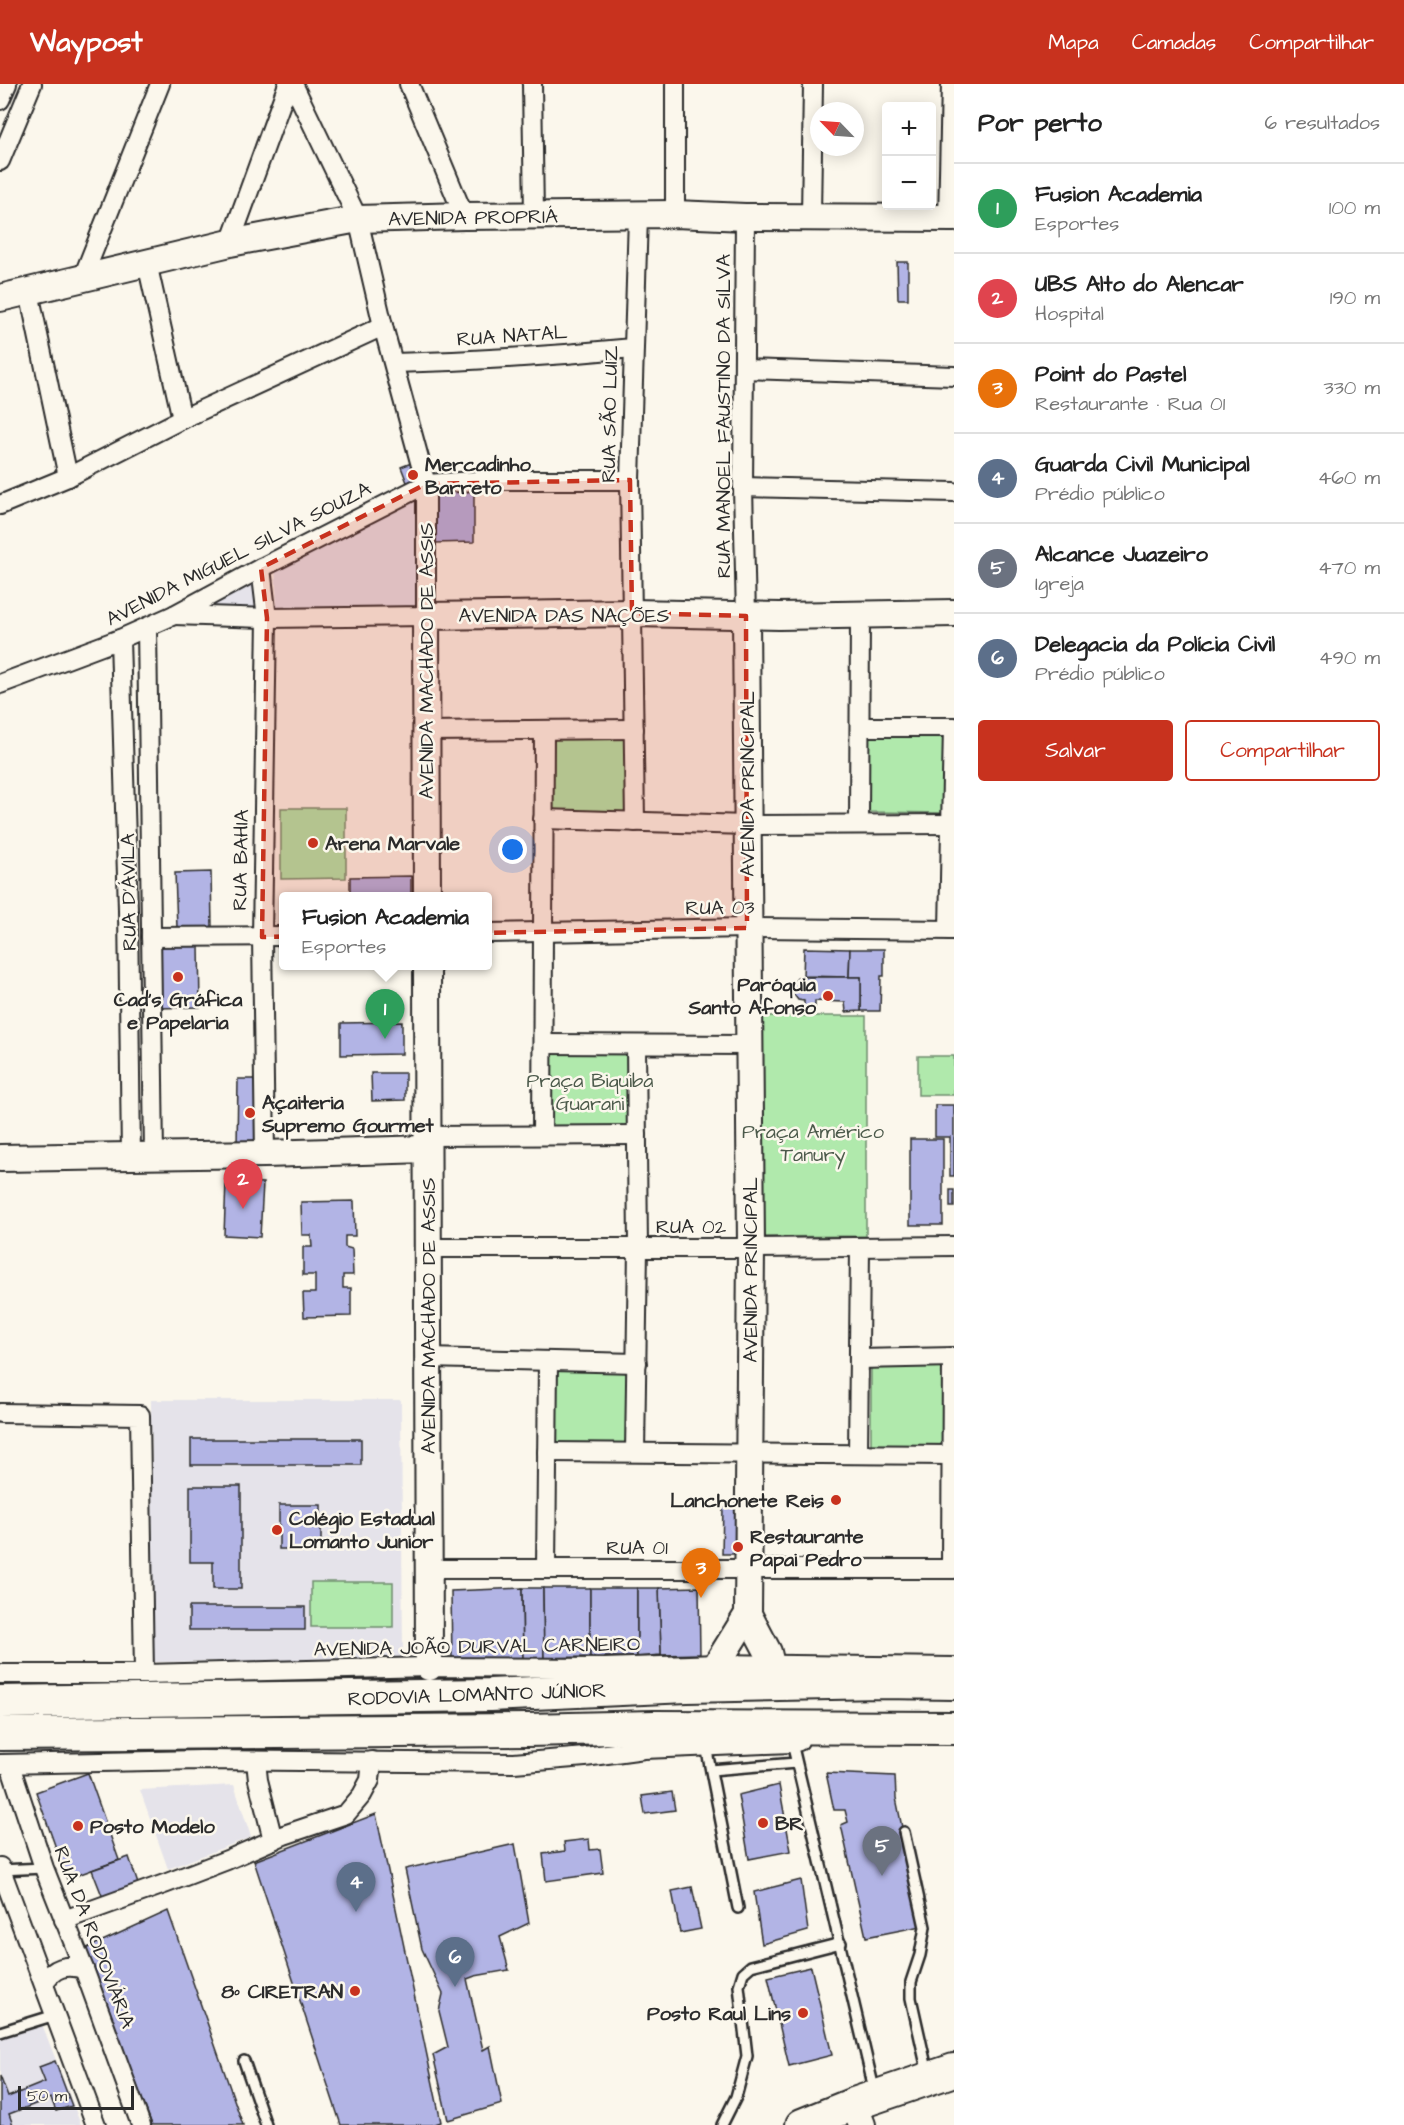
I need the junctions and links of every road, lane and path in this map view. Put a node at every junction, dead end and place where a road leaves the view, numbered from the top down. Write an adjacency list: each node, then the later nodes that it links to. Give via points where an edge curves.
1 (7, 84): 11 (street)
2 (32, 84): 12 (street)
3 (160, 84): 23 (street)
4 (288, 84): 21 (street)
5 (293, 84): 20 (street, AVENIDA MACHADO DE ASSIS)
6 (409, 84): 15 (street)
7 (532, 84): 14 (street)
8 (675, 84): 13 (street)
9 (813, 84): 17 (street)
10 (951, 84): 19 (street)
11 (0, 100)
12 (0, 161)
13 (675, 214): 16 (street, AVENIDA PROPRIÁ); 18 (street, AVENIDA PROPRIÁ)
14 (534, 215): 15 (street, AVENIDA PROPRIÁ); 16 (street, AVENIDA PROPRIÁ)
15 (464, 216): 20 (street, AVENIDA PROPRIÁ)
16 (638, 216): 27 (street, RUA SÃO LUIZ)
17 (811, 216): 18 (street, AVENIDA PROPRIÁ); 19 (street, AVENIDA PROPRIÁ)
18 (745, 217): 29 (street, RUA MANOEL FAUSTINO DA SILVA)
19 (951, 218)
20 (358, 219): 21 (street, AVENIDA PROPRIÁ); 26 (street, AVENIDA MACHADO DE ASSIS)
21 (230, 243): 22 (street, AVENIDA PROPRIÁ)
22 (147, 264): 23 (street, AVENIDA PROPRIÁ); 31 (street)
23 (83, 277): 24 (street, AVENIDA PROPRIÁ)
24 (30, 292): 25 (street, AVENIDA PROPRIÁ); 32 (street)
25 (0, 298)
26 (383, 326): 28 (street, AVENIDA MACHADO DE ASSIS); 31 (street)
27 (633, 348): 28 (street, RUA NATAL, via 469,362); 33 (street, RUA SÃO LUIZ)
28 (394, 363): 34 (street, AVENIDA MACHADO DE ASSIS)
29 (744, 369): 30 (street); 35 (street, RUA MANOEL FAUSTINO DA SILVA)
30 (954, 376)
31 (182, 420): 32 (street)
32 (68, 477): 37 (street)
33 (630, 480): 34 (street); 39 (street, RUA SÃO LUIZ)
34 (426, 484): 38 (street, AVENIDA MIGUEL SILVA SOUZA); 43 (street, AVENIDA MACHADO DE ASSIS)
35 (744, 487): 36 (street); 44 (street, RUA MANOEL FAUSTINO DA SILVA)
36 (954, 492)
37 (0, 505)
38 (261, 568): 41 (street, AVENIDA MIGUEL SILVA SOUZA); 45 (street, RUA BAHIA)
39 (632, 613): 43 (street, AVENIDA DAS NAÇÕES); 44 (street, AVENIDA DAS NAÇÕES); 51 (street, RUA SÃO LUIZ)
40 (954, 613): 42 (street, AVENIDA DAS NAÇÕES)
41 (174, 615): 45 (street, AVENIDA DAS NAÇÕES); 46 (street, AVENIDA MIGUEL SILVA SOUZA)
42 (860, 615): 44 (street, AVENIDA DAS NAÇÕES); 49 (street)
43 (426, 616): 45 (street, AVENIDA DAS NAÇÕES); 52 (street, AVENIDA MACHADO DE ASSIS)
44 (746, 616): 58 (street, AVENIDA PRINCIPAL)
45 (267, 618): 66 (street, RUA BAHIA)
46 (147, 627): 47 (street, AVENIDA MIGUEL SILVA SOUZA); 64 (street, RUA D'ÁVILA)
47 (120, 639): 48 (street, AVENIDA MIGUEL SILVA SOUZA); 69 (street, RUA D'ÁVILA)
48 (0, 684)
49 (860, 727): 50 (street); 56 (street)
50 (953, 727): 57 (street)
51 (634, 729): 53 (street); 55 (street, RUA SÃO LUIZ)
52 (426, 730): 53 (street); 59 (street, AVENIDA MACHADO DE ASSIS)
53 (544, 730): 54 (street)
54 (543, 819): 55 (street); 62 (street)
55 (635, 822): 58 (street)
56 (859, 824): 57 (street); 58 (street)
57 (951, 824): 61 (street)
58 (747, 825): 60 (street, AVENIDA PRINCIPAL)
59 (427, 892)
60 (747, 928): 61 (street, RUA 03); 62 (street, RUA 03); 72 (street, AVENIDA PRINCIPAL)
61 (952, 930)
62 (543, 932): 63 (street, RUA 03); 70 (street)
63 (492, 933)
64 (151, 936): 66 (street); 68 (street, RUA D'ÁVILA)
65 (279, 936): 66 (street)
66 (262, 937): 76 (street, RUA BAHIA)
67 (427, 970): 75 (street, AVENIDA MACHADO DE ASSIS)
68 (151, 972): 69 (street); 77 (street, RUA D'ÁVILA)
69 (128, 974): 77 (street, RUA D'ÁVILA)
70 (543, 1044): 71 (street); 73 (street)
71 (636, 1044): 72 (street); 74 (street)
72 (749, 1045): 83 (street, AVENIDA PRINCIPAL)
73 (542, 1135): 74 (street); 75 (street)
74 (637, 1135): 82 (street)
75 (427, 1142): 76 (street); 81 (street, AVENIDA MACHADO DE ASSIS)
76 (265, 1154): 77 (street)
77 (143, 1156): 78 (street)
78 (0, 1158)
79 (954, 1246): 80 (street, RUA 02)
80 (860, 1247): 83 (street, RUA 02); 86 (street)
81 (427, 1248): 82 (street, RUA 02); 85 (street, AVENIDA MACHADO DE ASSIS)
82 (638, 1248): 83 (street, RUA 02); 88 (street)
83 (751, 1248): 92 (street, AVENIDA PRINCIPAL)
84 (953, 1357): 86 (street); 94 (street)
85 (428, 1358): 87 (street); 95 (street, AVENIDA MACHADO DE ASSIS)
86 (859, 1359): 93 (street)
87 (548, 1361): 88 (street); 90 (street)
88 (637, 1364): 91 (street)
89 (0, 1413): 106 (street, via 140,1416)
90 (547, 1452): 91 (street); 96 (street)
91 (635, 1452): 92 (street)
92 (750, 1452): 93 (street); 97 (street, AVENIDA PRINCIPAL)
93 (858, 1454): 94 (street)
94 (952, 1455): 98 (street)
95 (428, 1569): 96 (street, RUA 01); 103 (street, AVENIDA MACHADO DE ASSIS)
96 (546, 1569): 97 (street, RUA 01)
97 (748, 1569): 98 (street, RUA 01); 99 (street, AVENIDA PRINCIPAL)
98 (953, 1569)
99 (748, 1614): 100 (street); 101 (street)
100 (717, 1664): 101 (street, AVENIDA JOÃO DURVAL CARNEIRO); 104 (street, AVENIDA JOÃO DURVAL CARNEIRO)
101 (771, 1665): 102 (street, AVENIDA JOÃO DURVAL CARNEIRO)
102 (954, 1667)
103 (429, 1668): 104 (street, AVENIDA JOÃO DURVAL CARNEIRO); 106 (street, AVENIDA JOÃO DURVAL CARNEIRO)
104 (604, 1668): 108 (highway)
105 (0, 1674): 106 (street, AVENIDA JOÃO DURVAL CARNEIRO)
106 (144, 1674)
107 (954, 1683): 108 (highway, RODOVIA LOMANTO JÚNIOR, via 687,1686)
108 (534, 1694): 109 (highway, RODOVIA LOMANTO JÚNIOR)
109 (0, 1702)
110 (954, 1728): 111 (highway, RODOVIA LOMANTO JÚNIOR)
111 (838, 1729): 112 (highway, RODOVIA LOMANTO JÚNIOR); 113 (street)
112 (0, 1734)
113 (792, 1743): 114 (street); 117 (lane)
114 (706, 1745): 116 (street, via 514,1763); 119 (lane)
115 (256, 1761): 116 (street); 118 (street); 121 (street)
116 (372, 1761): 121 (street, via 370,1780 346,1814)
117 (796, 1763): 119 (lane); 126 (lane)
118 (5, 1764): 122 (street, RUA DA RODOVIÁRIA)
119 (711, 1770): 124 (lane)
120 (904, 1832): 132 (lane, via 925,1927 911,1982 911,1998)
121 (273, 1840): 125 (street)
122 (44, 1868): 123 (lane); 125 (street, RUA DA RODOVIÁRIA)
123 (0, 1869): 128 (street)
124 (738, 1908)
125 (64, 1920): 127 (street, RUA DA RODOVIÁRIA)
126 (841, 1944): 133 (lane); 137 (lane, via 751,1966 744,1974 739,1986 747,2056 736,2097)
127 (84, 1969): 128 (street, via 70,1965 59,1968); 135 (street, RUA DA RODOVIÁRIA)
128 (44, 1983): 129 (street)
129 (55, 2015): 130 (lane); 134 (street)
130 (0, 2032)
131 (244, 2061): 136 (lane)
132 (942, 2075): 133 (highway)
133 (864, 2109): 138 (highway)
134 (96, 2125)
135 (141, 2125)
136 (266, 2125)
137 (722, 2125)
138 (802, 2125)

